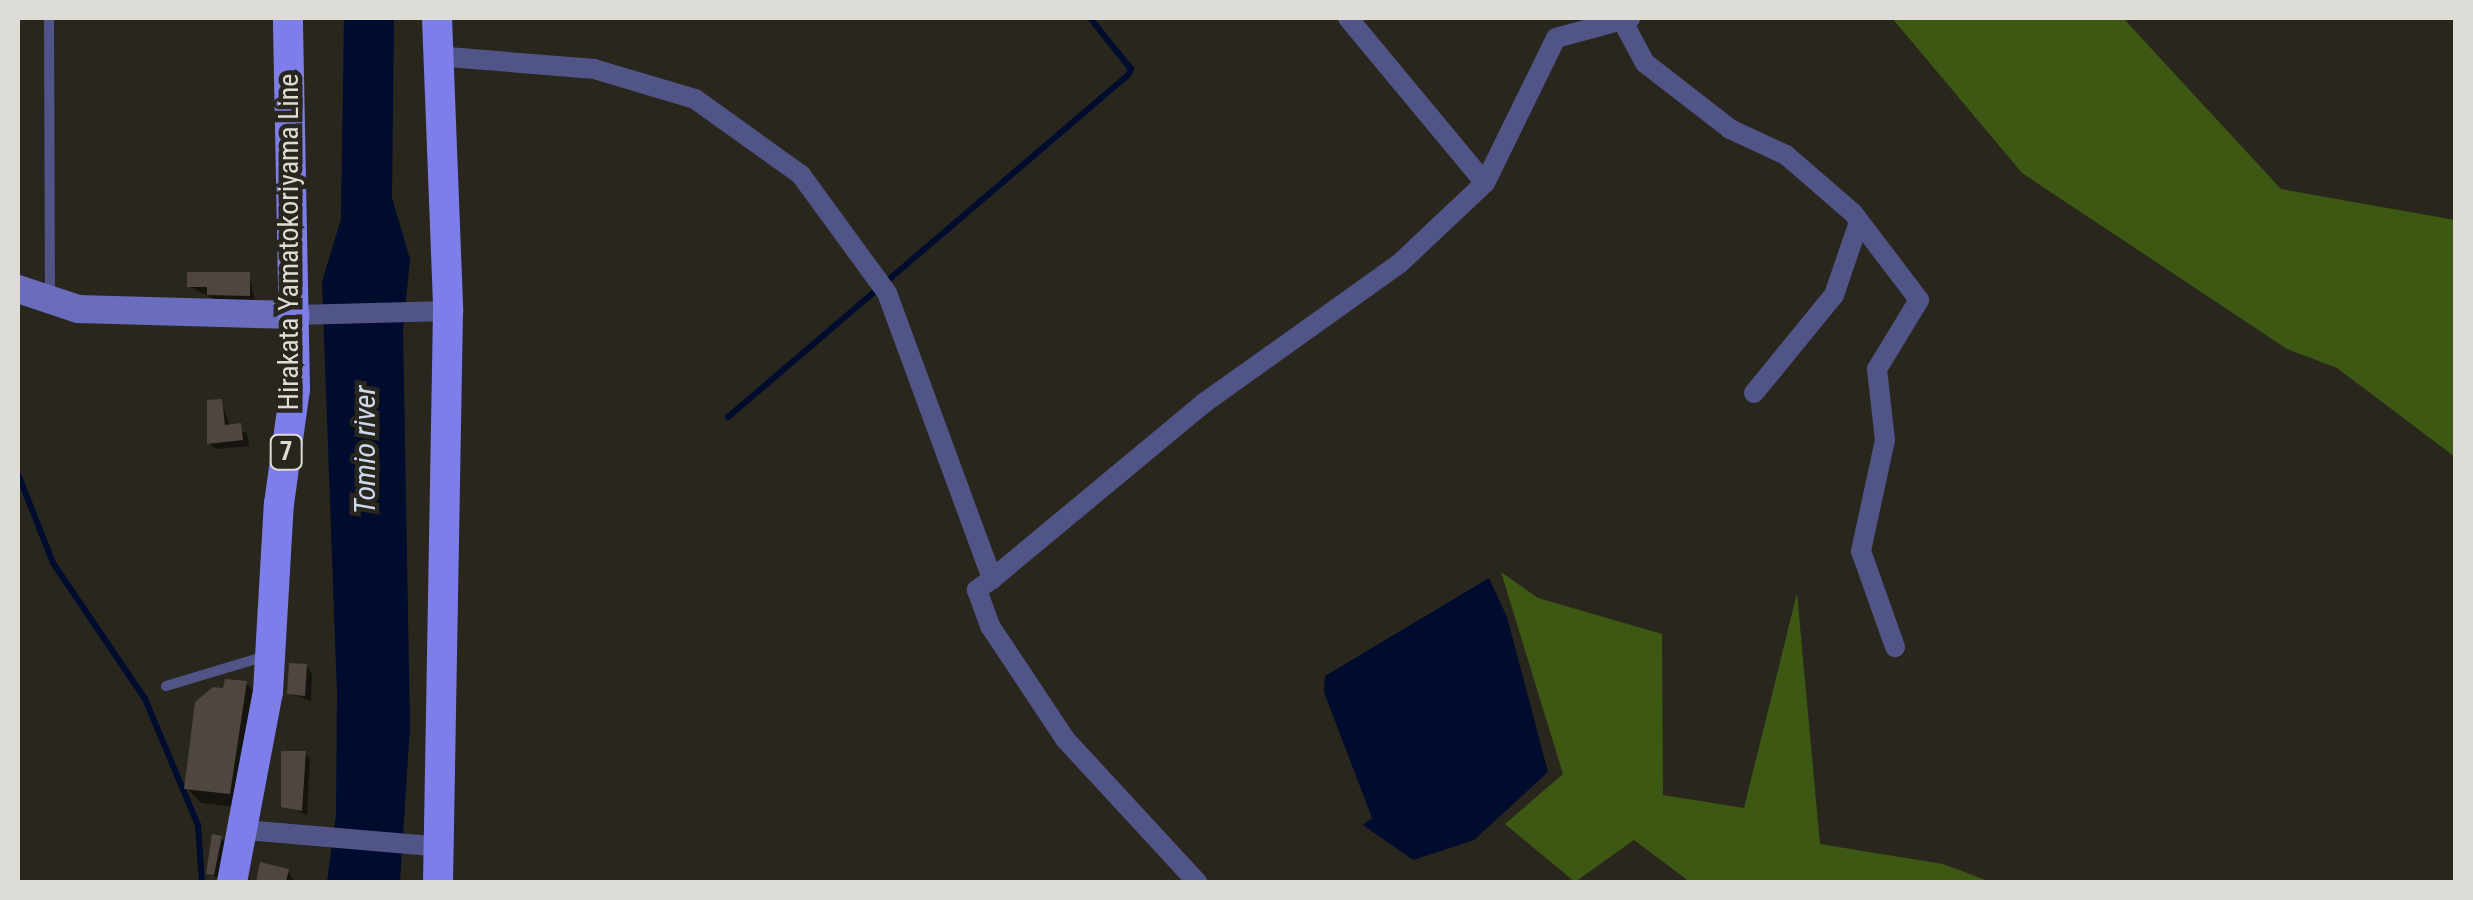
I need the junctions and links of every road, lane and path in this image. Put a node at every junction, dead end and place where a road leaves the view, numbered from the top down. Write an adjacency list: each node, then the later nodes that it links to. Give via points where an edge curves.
1 (48, 18): 10 (lane)
2 (288, 18): 12 (main road, Hirakata Yamatokoriyama Line / 7)
3 (437, 18): 6 (main road)
4 (1348, 18): 7 (street)
5 (1626, 19): 7 (street, via 1556,38); 8 (street, via 1645,63 1730,130 1786,155)
6 (436, 56): 11 (main road); 14 (street, via 594,68 695,99 801,175 886,292)
7 (1486, 183): 14 (street, via 1400,264 1204,403)
8 (1859, 222): 13 (street, via 1834,295); 15 (street, via 1919,300 1877,369 1886,440 1861,551)
9 (18, 289): 10 (street)
10 (50, 303): 12 (street, via 187,315)
11 (435, 311): 12 (street); 19 (main road)
12 (304, 314): 16 (main road, Hirakata Yamatokoriyama Line / 7, via 279,504)
13 (1754, 392)
14 (992, 579): 22 (street, via 978,590 990,626 1065,739)
15 (1895, 647)
16 (270, 655): 17 (lane); 18 (main road, Hirakata Yamatokoriyama Line / 7)
17 (166, 686)
18 (246, 830): 19 (street); 20 (main road, Hirakata Yamatokoriyama Line / 7)
19 (434, 846): 21 (main road)
20 (232, 882)
21 (438, 882)
22 (1197, 882)

